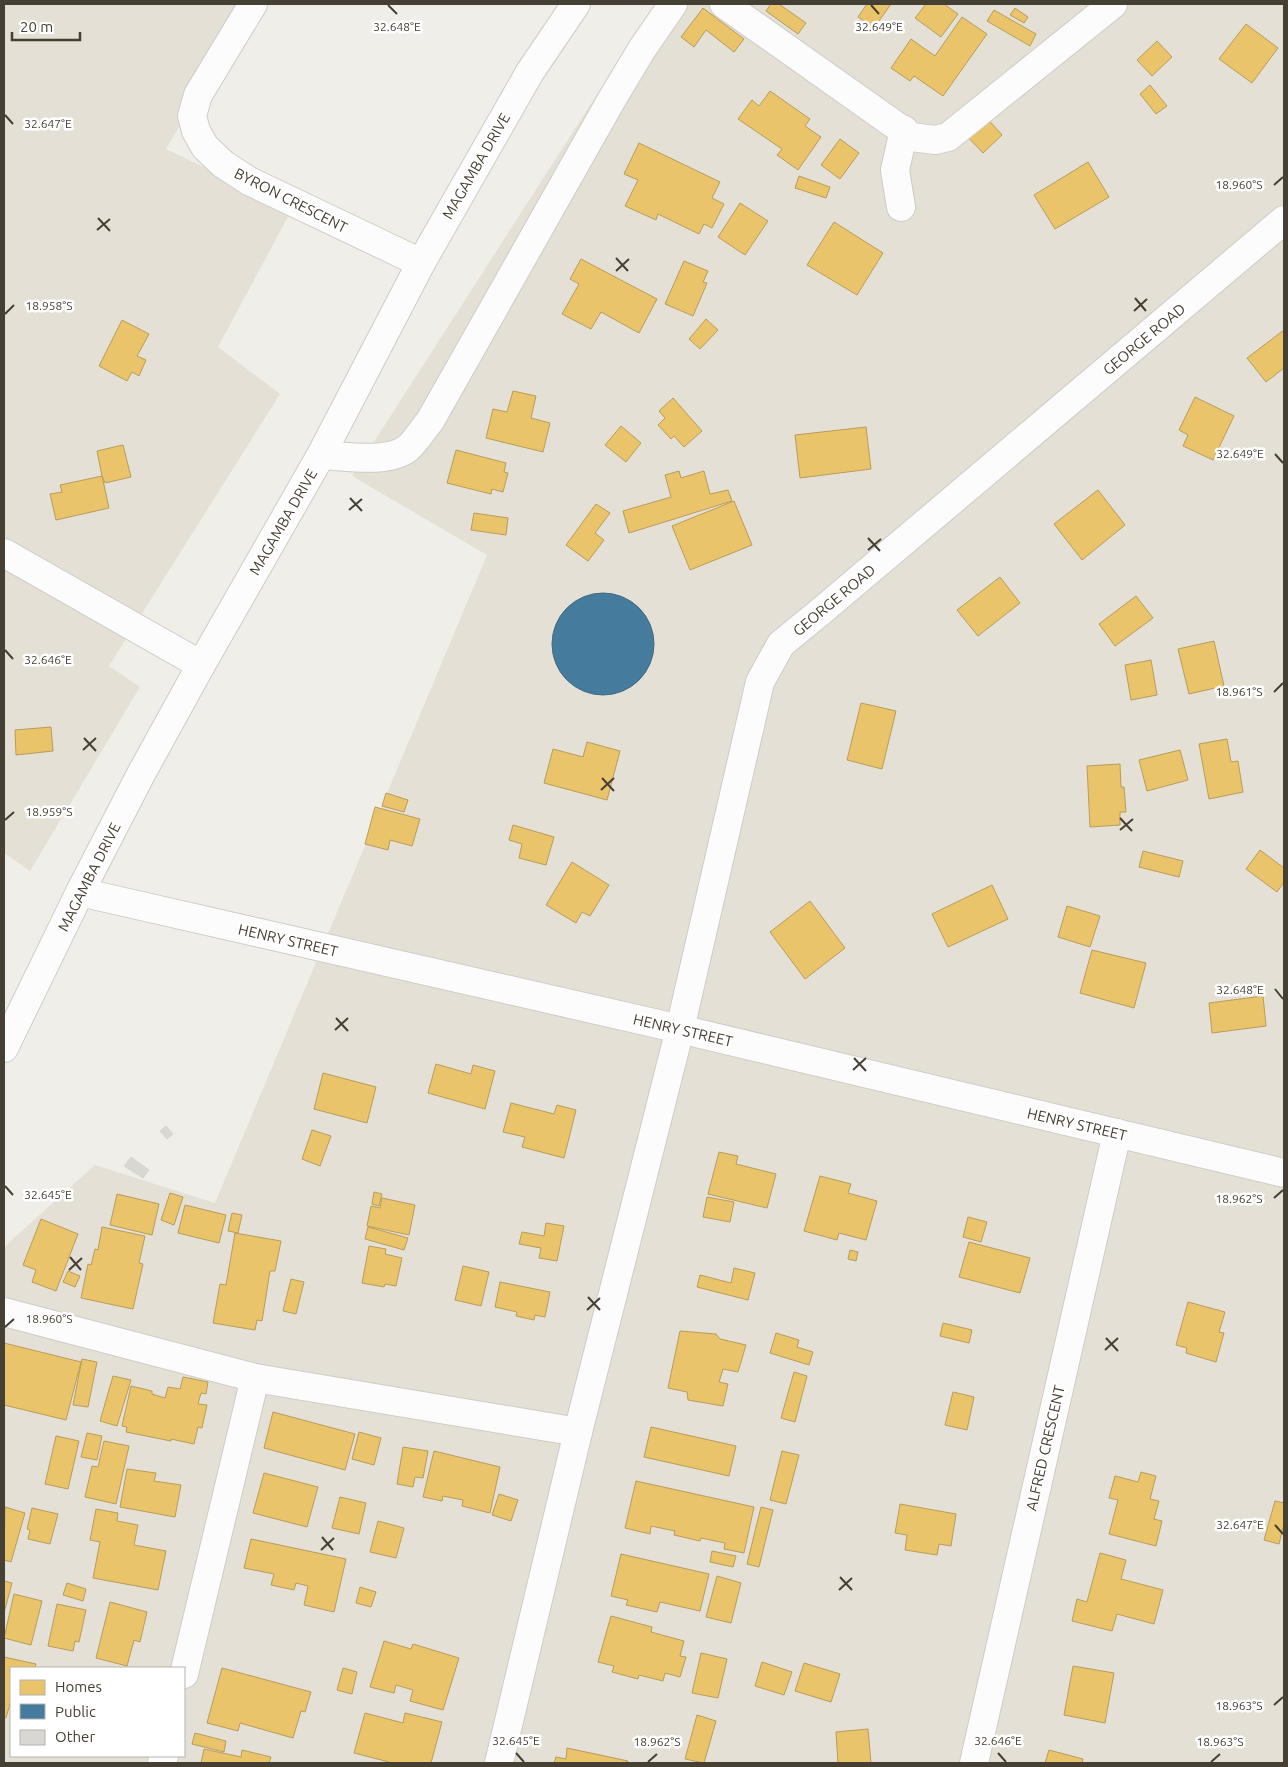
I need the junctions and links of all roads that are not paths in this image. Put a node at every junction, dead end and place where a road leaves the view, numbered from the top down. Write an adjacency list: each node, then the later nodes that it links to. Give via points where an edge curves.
1 (253, 4): 9 (street, BYRON CRESCENT, via 198,95 192,116 204,147 222,164 249,181)
2 (576, 4): 9 (street, MAGAMBA DRIVE, via 530,72)
3 (673, 4): 10 (street, via 612,99 430,421 409,448 385,458)
4 (724, 4): 6 (street)
5 (1113, 4): 6 (street, via 948,137 922,139 912,137)
6 (904, 130): 7 (street, via 896,170)
7 (901, 207)
8 (1284, 220): 14 (street, GEORGE ROAD, via 781,644 760,682)
9 (420, 263): 10 (street, MAGAMBA DRIVE)
10 (321, 455): 12 (street, MAGAMBA DRIVE)
11 (4, 553): 12 (street)
12 (202, 665): 13 (street, MAGAMBA DRIVE)
13 (80, 892): 14 (street, HENRY STREET); 15 (street, MAGAMBA DRIVE)
14 (680, 1029): 16 (street, HENRY STREET); 20 (street, GEORGE ROAD)
15 (4, 1048)
16 (1117, 1133): 17 (street, HENRY STREET); 23 (street, ALFRED CRESCENT)
17 (1284, 1173)
18 (4, 1312): 19 (street)
19 (255, 1378): 20 (street); 21 (street)
20 (578, 1432): 22 (street, GEORGE ROAD)
21 (185, 1670)
22 (500, 1763)
23 (974, 1763)

